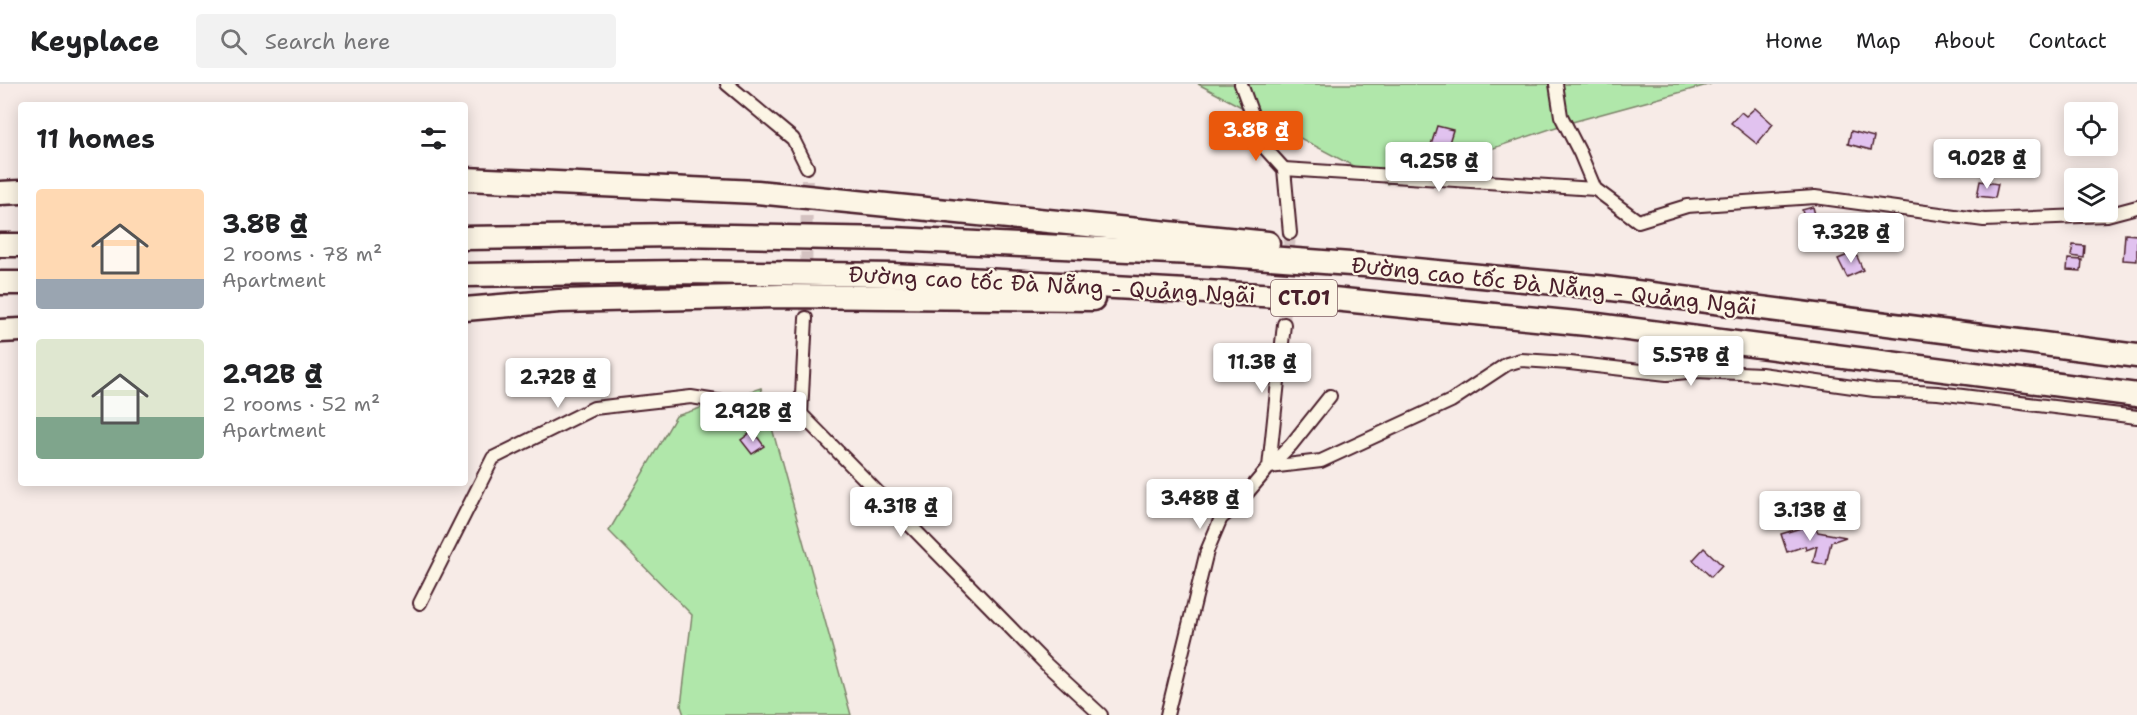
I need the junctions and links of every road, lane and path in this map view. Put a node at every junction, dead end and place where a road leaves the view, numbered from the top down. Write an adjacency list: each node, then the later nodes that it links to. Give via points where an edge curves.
1 (727, 84): 4 (street, via 793,139)
2 (1241, 84): 5 (street, via 1264,147)
3 (1556, 84): 7 (street, via 1561,116)
4 (807, 167)
5 (1284, 169): 7 (street); 11 (street)
6 (468, 179): 18 (highway, via 757,192 1326,249)
7 (1595, 189): 10 (street, via 1638,221 1687,206 1815,197 1984,220 2107,215)
8 (18, 192): 9 (highway)
9 (0, 193)
10 (2137, 207)
11 (1290, 233)
12 (468, 238): 18 (highway, Đường cao tốc Đà Nẵng - Quảng Ngãi / CT.01, via 690,236 1050,245 1364,265)
13 (0, 245): 14 (highway)
14 (18, 245)
15 (468, 275): 19 (highway, Đường cao tốc Đà Nẵng - Quảng Ngãi / CT.01, via 893,275)
16 (0, 283): 17 (highway)
17 (18, 283)
18 (1597, 287): 25 (highway, Đường cao tốc Đà Nẵng - Quảng Ngãi / CT.01)
19 (1333, 299): 20 (highway, via 781,296 559,301); 26 (highway, Đường cao tốc Đà Nẵng - Quảng Ngãi / CT.01, via 1597,326)
20 (468, 309)
21 (806, 318): 28 (street)
22 (1284, 324): 30 (street)
23 (18, 330): 24 (highway)
24 (0, 331)
25 (2137, 356)
26 (2137, 395)
27 (1330, 396): 30 (street)
28 (801, 414): 31 (street, via 690,397 594,408 493,458); 32 (street, via 1047,666)
29 (2137, 417): 30 (street, via 1938,393 1874,390 1761,374 1666,374 1521,360 1507,364 1451,401 1322,461)
30 (1269, 467): 33 (street, via 1221,518 1208,551)
31 (420, 603)
32 (1101, 715)
33 (1167, 715)

